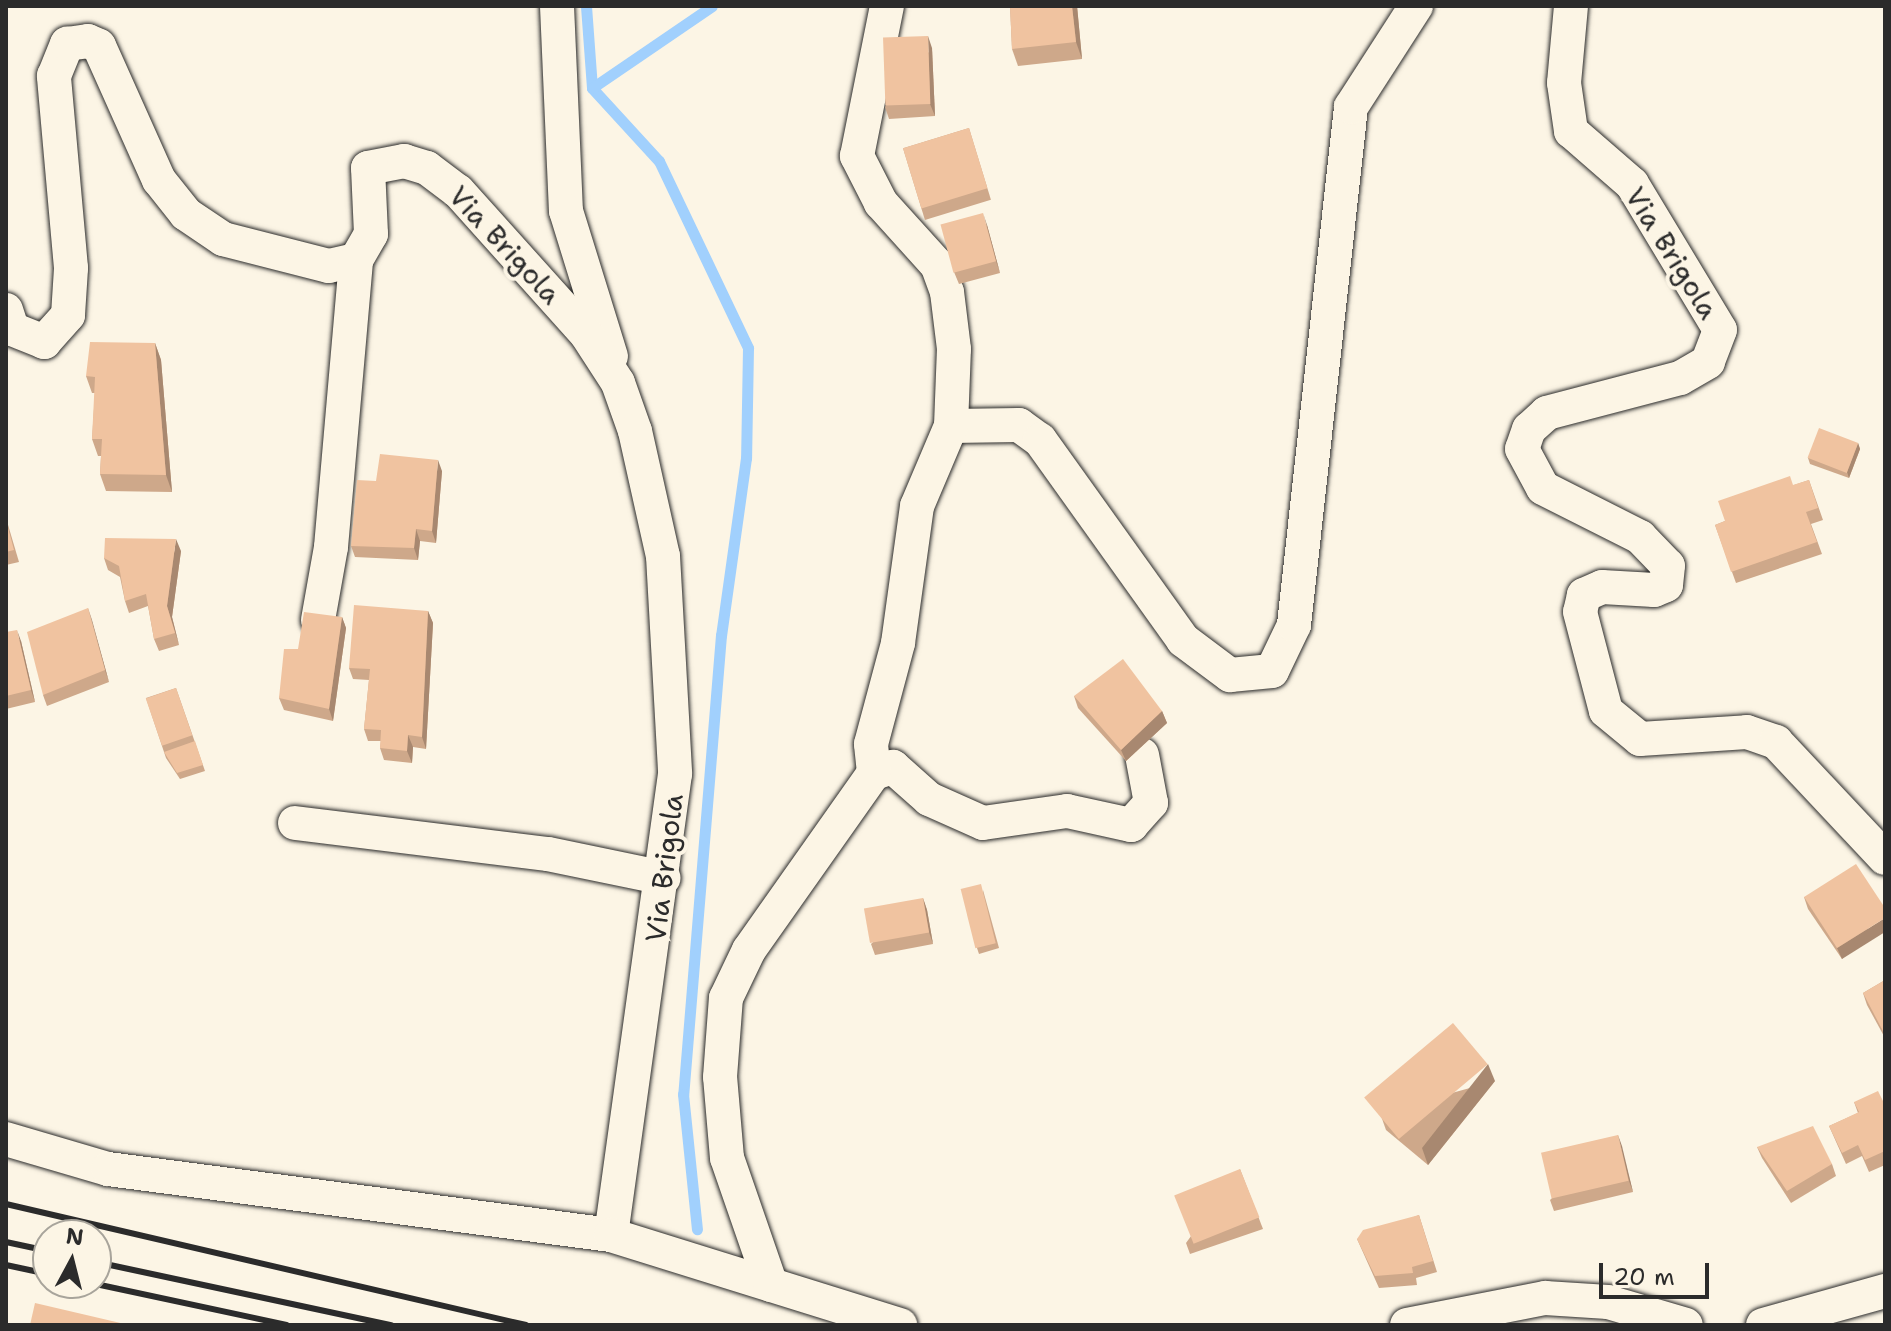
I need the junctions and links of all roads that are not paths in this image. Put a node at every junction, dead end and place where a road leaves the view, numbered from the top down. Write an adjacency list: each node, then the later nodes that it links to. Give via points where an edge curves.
1 (557, 6): 7 (street, via 566,211)
2 (887, 6): 8 (street, via 857,156 881,203 937,265 947,292 954,349)
3 (1416, 6): 8 (street, via 1351,107 1294,625 1272,671 1230,675 1183,640 1040,440 1019,425)
4 (1571, 6): 13 (street, Via Brigola, via 1564,83 1571,131 1632,184 1720,330 1708,362 1680,378 1547,413 1529,429 1522,449 1543,488 1640,537 1668,566 1666,585 1654,590 1602,587 1584,595 1580,612 1606,711 1640,739 1747,732 1776,742)
5 (356, 260): 6 (street, via 329,266 288,258 223,239 186,214 159,180 99,46 77,41 59,55 53,92 71,268 68,315 44,342 12,329); 7 (street, Via Brigola, via 371,234 368,168 404,161 427,168 520,257); 9 (street, via 331,547)
6 (6, 310)
7 (618, 383): 14 (street, Via Brigola, via 663,556 675,774)
8 (951, 426): 11 (street, via 917,506 898,643 871,744)
9 (318, 620)
10 (1142, 755): 11 (street, via 1151,803 1131,825 1067,811 983,823 929,799 893,767)
11 (874, 773): 17 (street, via 756,939 726,998 720,1077 727,1158)
12 (295, 823): 14 (street, via 548,854)
13 (1885, 858)
14 (664, 878): 16 (street, Via Brigola)
15 (6, 1139): 16 (street, via 108,1169)
16 (611, 1235): 17 (street)
17 (771, 1285): 19 (street)
18 (1885, 1291): 22 (street)
19 (900, 1325)
20 (1407, 1325): 21 (street, via 1545,1298 1608,1302)
21 (1686, 1325)
22 (1763, 1325)

